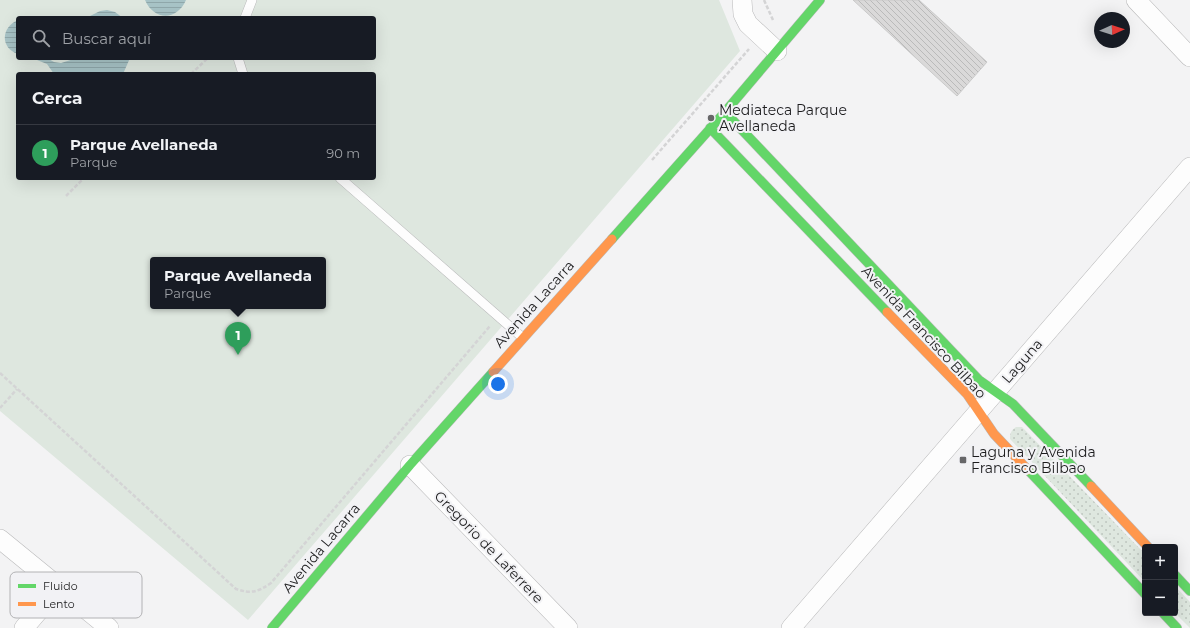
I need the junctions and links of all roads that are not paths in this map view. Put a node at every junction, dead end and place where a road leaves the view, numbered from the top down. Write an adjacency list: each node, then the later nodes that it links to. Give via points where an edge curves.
1 (252, 0): 5 (lane)
2 (742, 0): 6 (street, via 743,14 748,24)
3 (820, 0): 6 (street, Avenida Lacarra)
4 (1136, 0): 7 (street)
5 (246, 16)
6 (777, 51): 10 (street, Avenida Lacarra)
7 (1190, 57)
8 (239, 60): 9 (lane)
9 (242, 72)
10 (725, 112): 11 (street, Avenida Lacarra); 15 (street, Avenida Francisco Bilbao, via 979,380)
11 (710, 128): 14 (street, Avenida Lacarra); 16 (street, Avenida Francisco Bilbao, via 967,394)
12 (1190, 167): 15 (street, Laguna)
13 (342, 180): 14 (lane)
14 (523, 338): 17 (street, Avenida Lacarra)
15 (996, 392): 16 (street, Laguna); 19 (street, Avenida Francisco Bilbao, via 1013,404)
16 (978, 411): 22 (street, Avenida Francisco Bilbao, via 994,434); 31 (street, Laguna)
17 (410, 465): 29 (street, Avenida Lacarra); 30 (street, Gregorio de Laferrere)
18 (0, 539): 20 (street)
19 (1145, 544)
20 (40, 572)
21 (1178, 578): 23 (street)
22 (1142, 591)
23 (1190, 591)
24 (1166, 616): 32 (street)
25 (32, 618): 27 (street)
26 (97, 618): 28 (street)
27 (24, 628)
28 (109, 628)
29 (272, 628)
30 (568, 628)
31 (791, 628)
32 (1177, 628)

